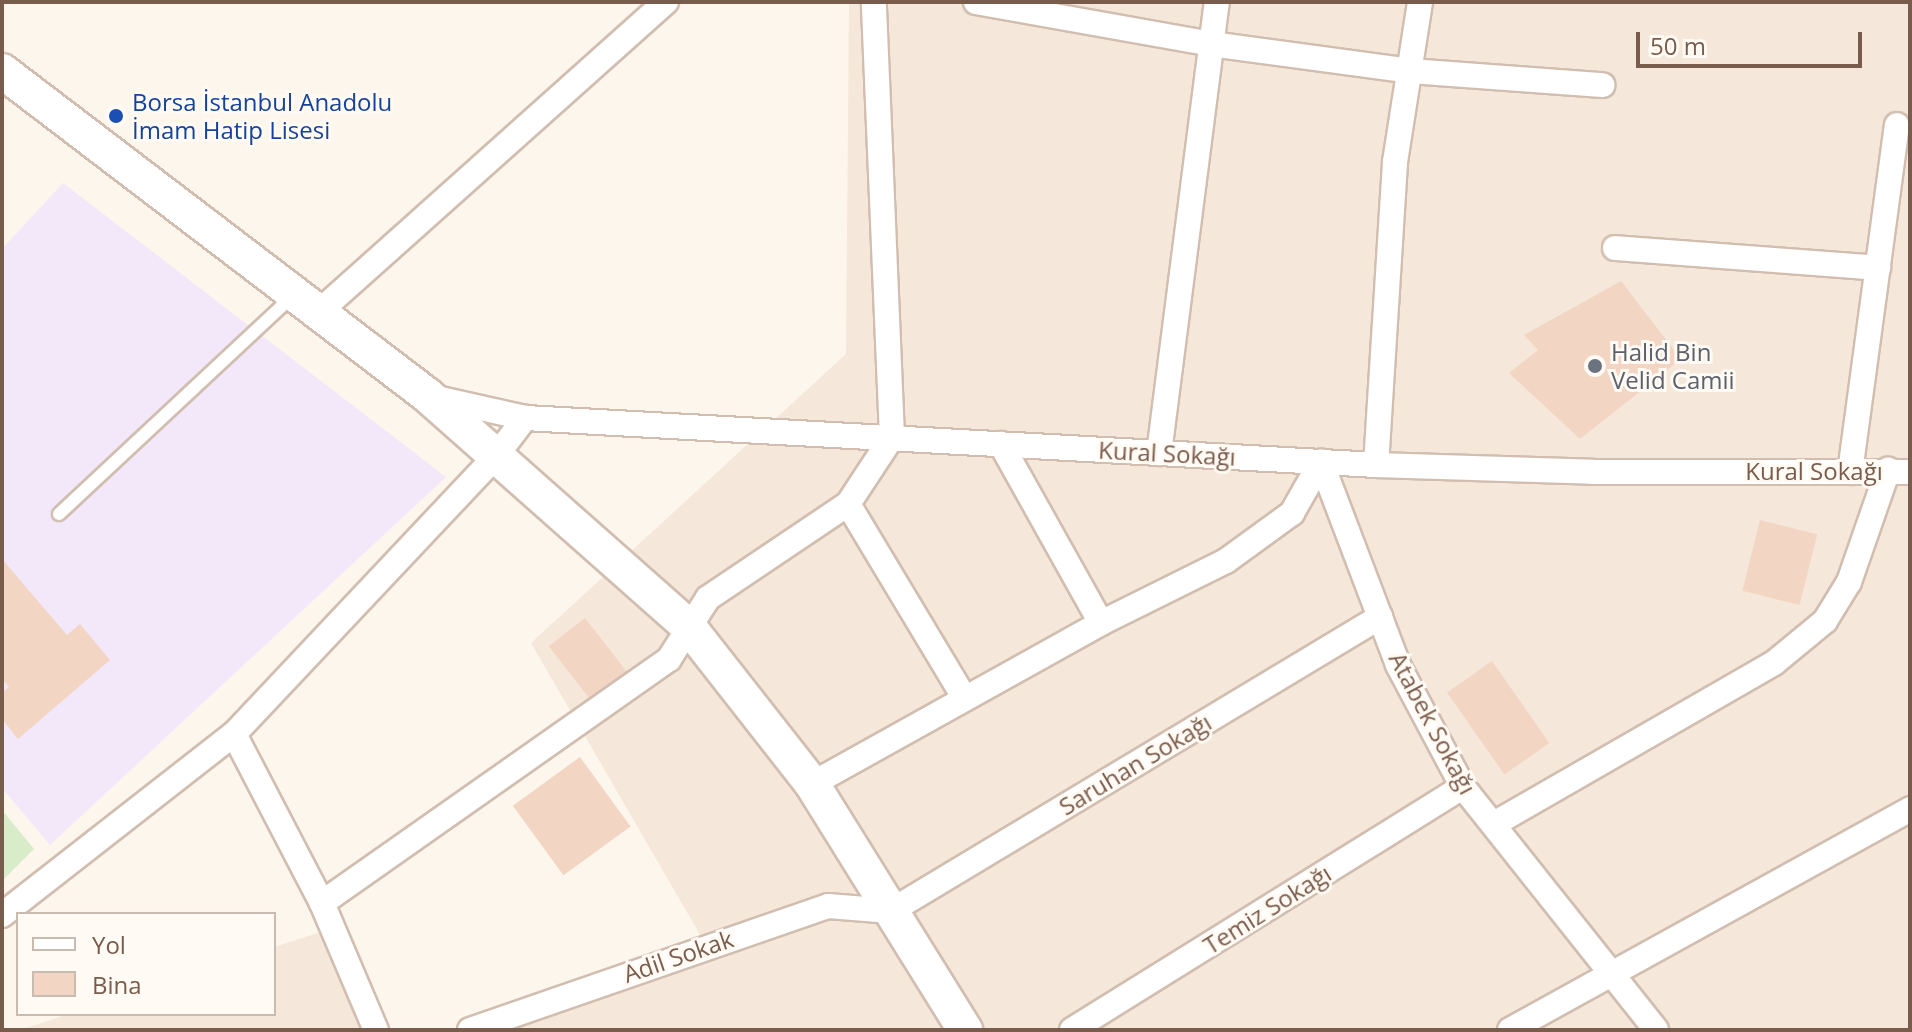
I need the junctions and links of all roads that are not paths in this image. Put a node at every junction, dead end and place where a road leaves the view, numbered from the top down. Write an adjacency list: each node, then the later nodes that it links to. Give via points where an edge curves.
1 (666, 2): 14 (street)
2 (874, 2): 17 (street)
3 (976, 2): 6 (street)
4 (1217, 2): 7 (street)
5 (1420, 2): 9 (street)
6 (1043, 8): 7 (street)
7 (1211, 44): 9 (street); 19 (street)
8 (2, 71): 14 (street)
9 (1410, 71): 10 (street); 22 (street, via 1395,162)
10 (1602, 85)
11 (1897, 125): 13 (street)
12 (1615, 248): 13 (street)
13 (1878, 268): 24 (street)
14 (308, 302): 15 (street); 26 (lane)
15 (427, 395): 16 (street, Kural Sokağı); 20 (street)
16 (525, 418): 17 (street, Kural Sokağı); 20 (street)
17 (892, 437): 18 (street, Kural Sokağı); 25 (street)
18 (1001, 444): 19 (street, Kural Sokağı); 28 (street)
19 (1159, 453): 21 (street, Kural Sokağı)
20 (496, 456): 29 (street); 31 (street)
21 (1321, 462): 22 (street, Kural Sokağı); 27 (street, Atabek Sokağı); 28 (street, via 1292,513 1226,561)
22 (1376, 465): 24 (street, Kural Sokağı)
23 (1899, 471): 24 (street, Kural Sokağı); 35 (street, via 1849,582 1825,621 1774,663)
24 (1850, 472)
25 (848, 504): 29 (street, via 708,598); 30 (street)
26 (59, 514)
27 (1380, 617): 33 (street, Atabek Sokağı, via 1398,665); 37 (street, Saruhan Sokağı)
28 (1101, 623): 30 (street)
29 (689, 627): 32 (street); 36 (street, via 669,659)
30 (965, 699): 32 (street)
31 (234, 734): 36 (street); 38 (street)
32 (812, 784): 37 (street)
33 (1463, 787): 35 (street, Atabek Sokağı); 43 (street, Temiz Sokağı)
34 (1910, 809): 39 (street)
35 (1494, 824): 39 (street, Atabek Sokağı)
36 (322, 903): 40 (street)
37 (891, 911): 41 (street, Adil Sokak, via 828,906); 42 (street)
38 (2, 915)
39 (1612, 973): 44 (street); 45 (street, Atabek Sokağı)
40 (376, 1030)
41 (470, 1030)
42 (965, 1030)
43 (1072, 1030)
44 (1510, 1030)
45 (1656, 1030)

